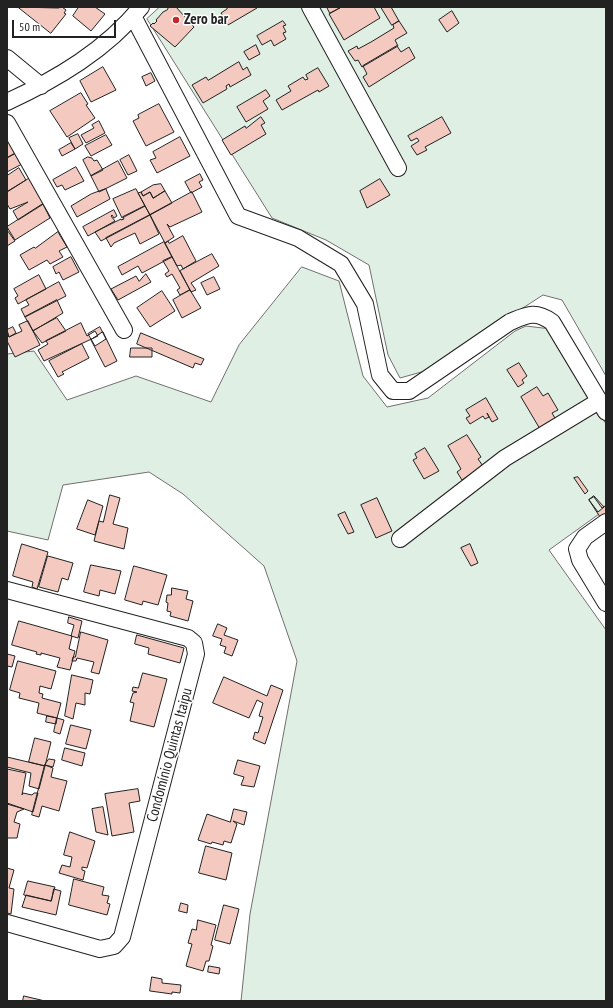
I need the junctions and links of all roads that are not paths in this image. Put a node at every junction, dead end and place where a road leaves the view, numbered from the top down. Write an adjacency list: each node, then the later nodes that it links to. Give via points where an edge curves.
1 (310, 7): 7 (street)
2 (137, 12): 4 (street, via 96,51); 9 (street, via 238,216 298,238 341,264 365,304 380,375 393,391 409,391 510,322 527,314 542,315 552,322)
3 (7, 58): 4 (street)
4 (41, 86): 5 (street)
5 (7, 102)
6 (7, 123): 8 (street)
7 (398, 168)
8 (124, 330)
9 (603, 407): 11 (street, via 505,458)
10 (606, 522): 13 (street, via 584,537 577,549 580,560)
11 (400, 539)
12 (7, 590): 14 (street, Condomínio Quintas Itaipu, via 188,638 194,643 196,654 122,937 114,946 100,949)
13 (606, 603)
14 (7, 923)

